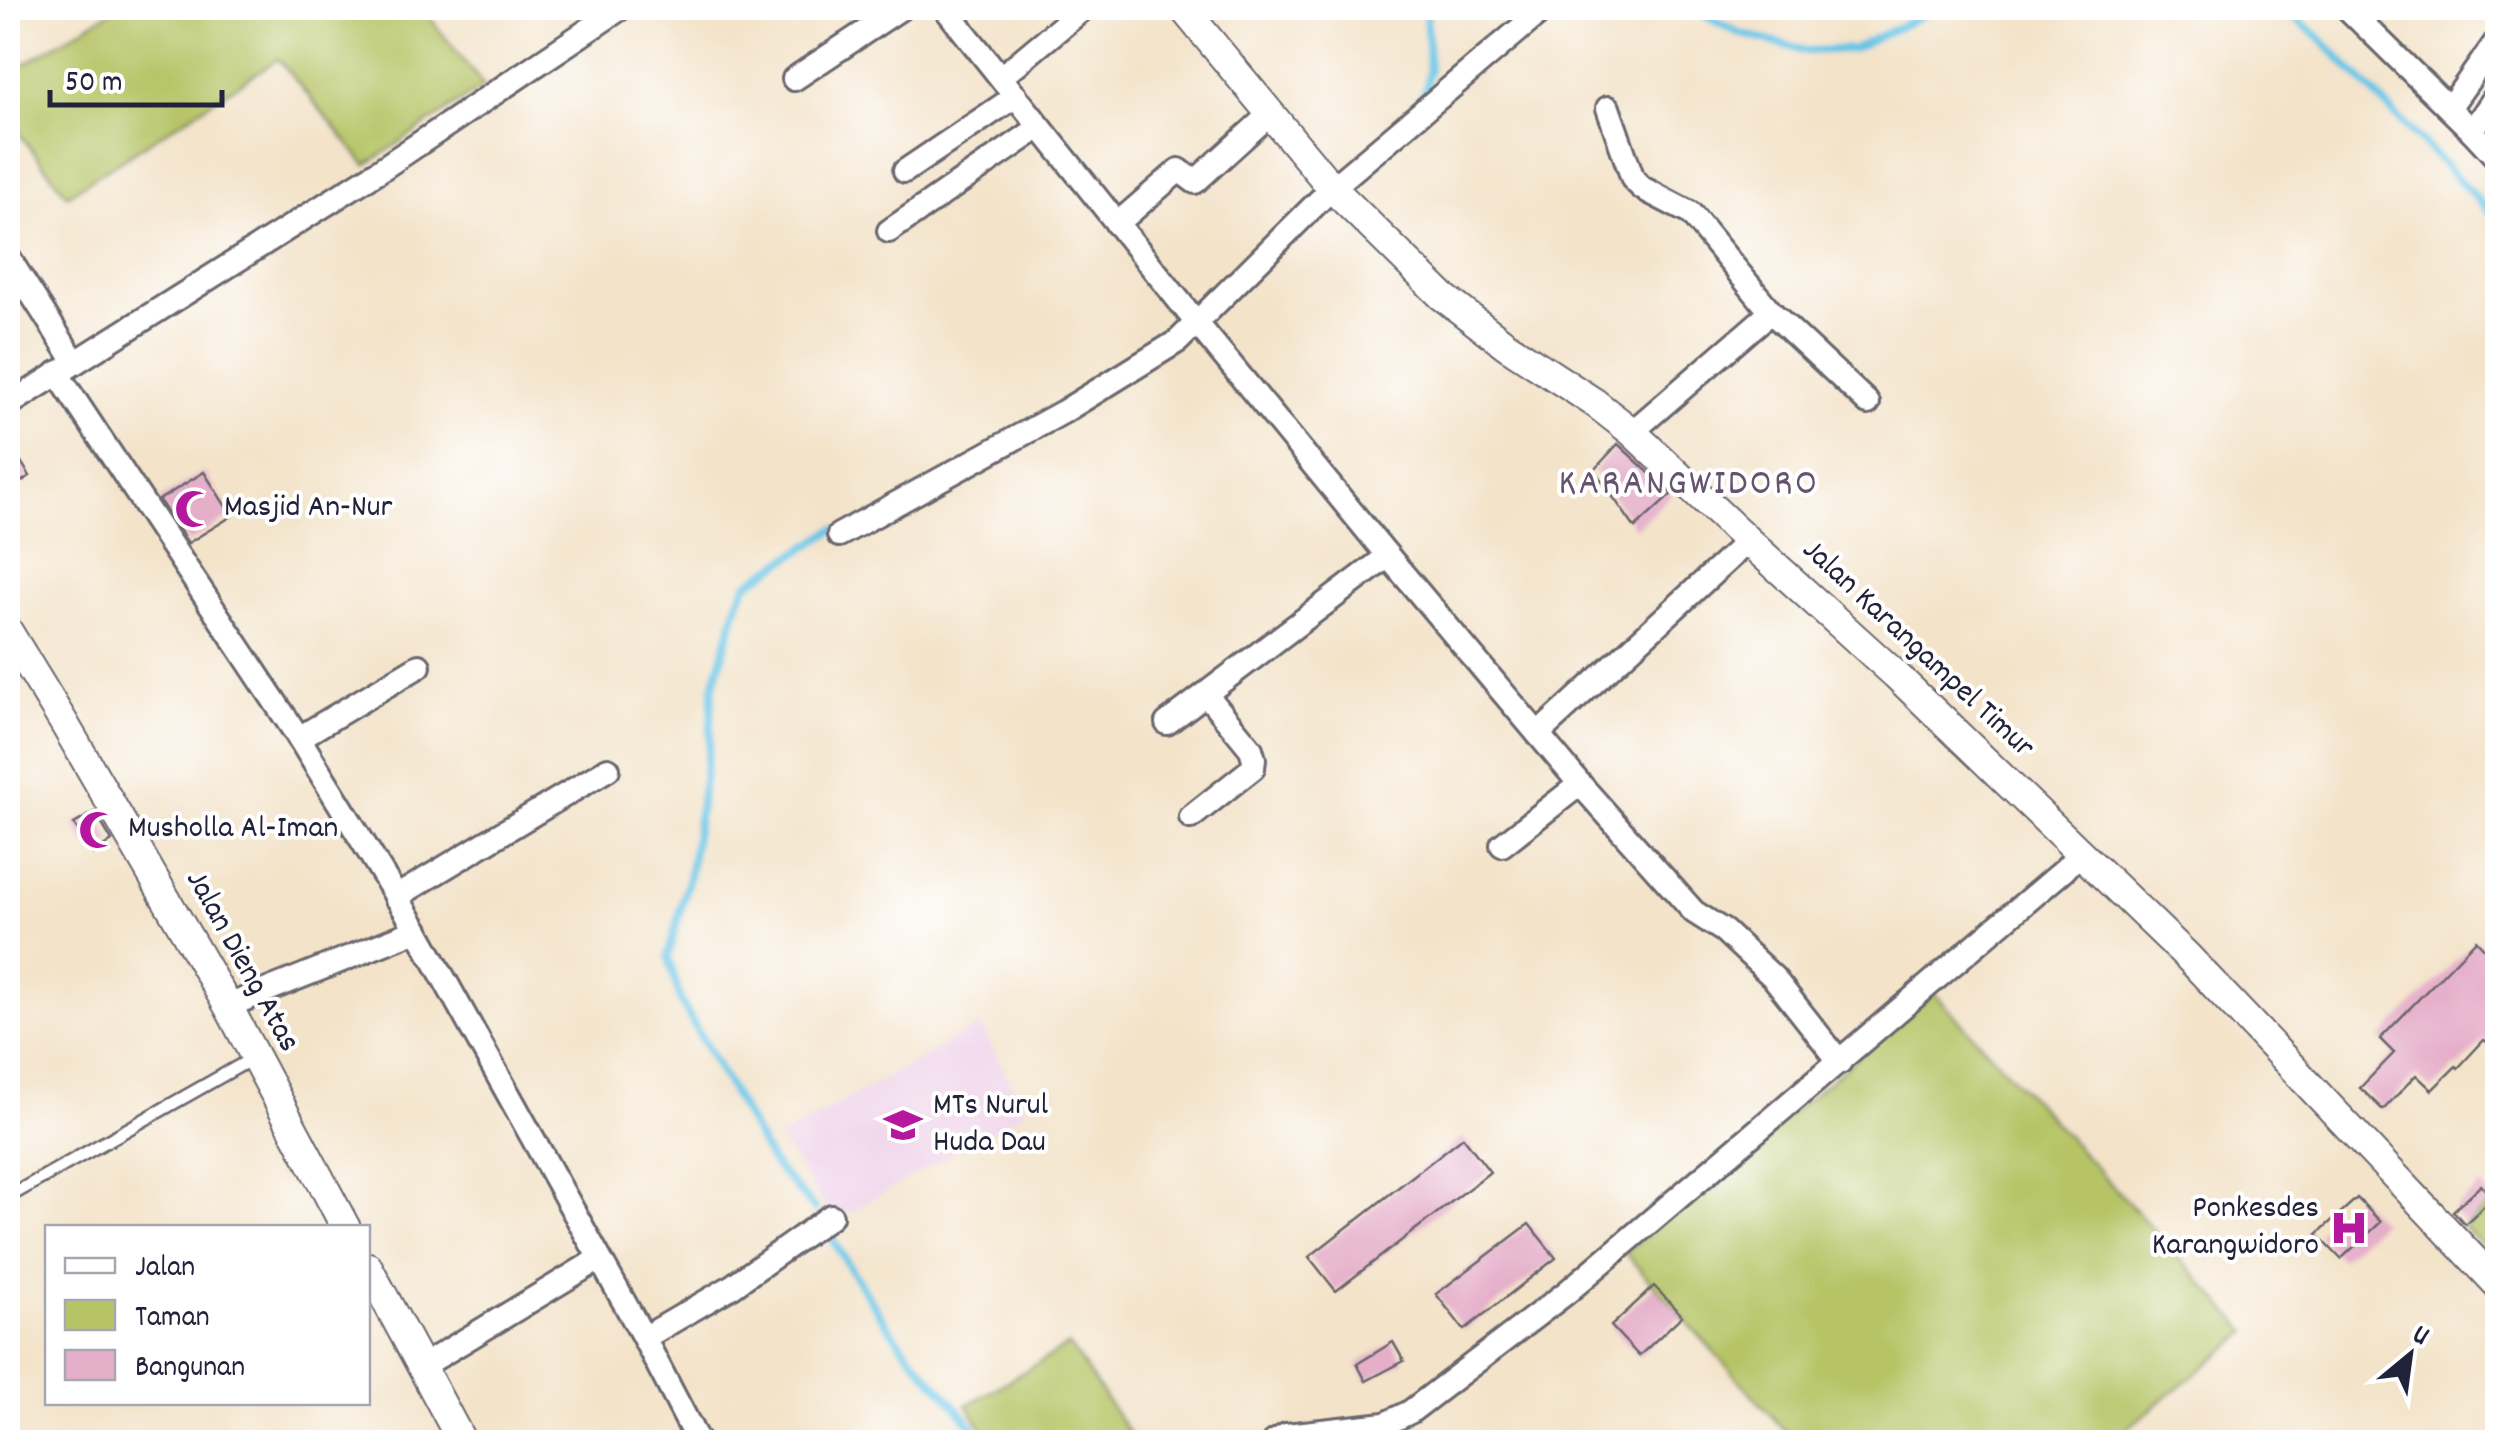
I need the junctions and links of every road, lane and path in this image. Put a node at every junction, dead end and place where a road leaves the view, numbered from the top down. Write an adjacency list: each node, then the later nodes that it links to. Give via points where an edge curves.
1 (621, 8): 26 (street)
2 (901, 8): 10 (street)
3 (944, 8): 9 (street)
4 (1084, 8): 9 (street)
5 (1183, 8): 15 (street, Jalan Karangampel Timur)
6 (1545, 8): 20 (street)
7 (2347, 8): 14 (street)
8 (2496, 45): 14 (street)
9 (1000, 77): 12 (street)
10 (794, 79)
11 (2498, 93): 17 (street)
12 (1016, 96): 16 (street); 19 (street)
13 (1608, 108): 24 (street, via 1633,179 1690,213)
14 (2449, 108): 17 (street)
15 (1270, 114): 20 (street, Jalan Karangampel Timur); 21 (street, via 1194,182 1179,170)
16 (1040, 127): 21 (street); 22 (street)
17 (2472, 131): 18 (street)
18 (2498, 159)
19 (905, 171)
20 (1332, 188): 25 (street); 29 (street, Jalan Karangampel Timur, via 1442,296)
21 (1117, 224): 25 (street)
22 (889, 231)
23 (8, 257): 26 (street)
24 (1771, 312): 27 (street); 29 (street)
25 (1196, 322): 30 (street, via 1109,385); 32 (street)
26 (66, 368): 28 (street); 38 (street)
27 (1868, 403)
28 (8, 405)
29 (1632, 432): 31 (street, Jalan Karangampel Timur)
30 (840, 535)
31 (1748, 542): 37 (street); 43 (street, Jalan Karangampel Timur)
32 (1388, 556): 35 (street); 37 (street)
33 (8, 631): 46 (street, Jalan Dieng Atas)
34 (419, 666): 38 (street)
35 (1206, 694): 36 (street); 41 (street, via 1252,750 1253,768)
36 (1167, 723)
37 (1538, 734): 40 (street)
38 (299, 738): 44 (street)
39 (608, 769): 44 (street)
40 (1580, 784): 42 (street); 48 (street, via 1694,912 1774,978)
41 (1190, 817)
42 (1502, 844)
43 (2080, 852): 48 (street); 54 (street, Jalan Karangampel Timur)
44 (396, 897): 45 (street)
45 (417, 930): 46 (street); 52 (street)
46 (228, 1006): 47 (street, Jalan Dieng Atas)
47 (255, 1057): 49 (lane); 51 (street, Jalan Dieng Atas)
48 (1840, 1062): 59 (street, via 1566,1294 1410,1412 1385,1424)
49 (8, 1196)
50 (832, 1216): 55 (street)
51 (344, 1225)
52 (599, 1259): 55 (street); 56 (street)
53 (370, 1271): 56 (street)
54 (2498, 1285)
55 (644, 1338): 58 (street)
56 (421, 1367): 57 (street)
57 (462, 1442)
58 (698, 1442)
59 (1274, 1442)

